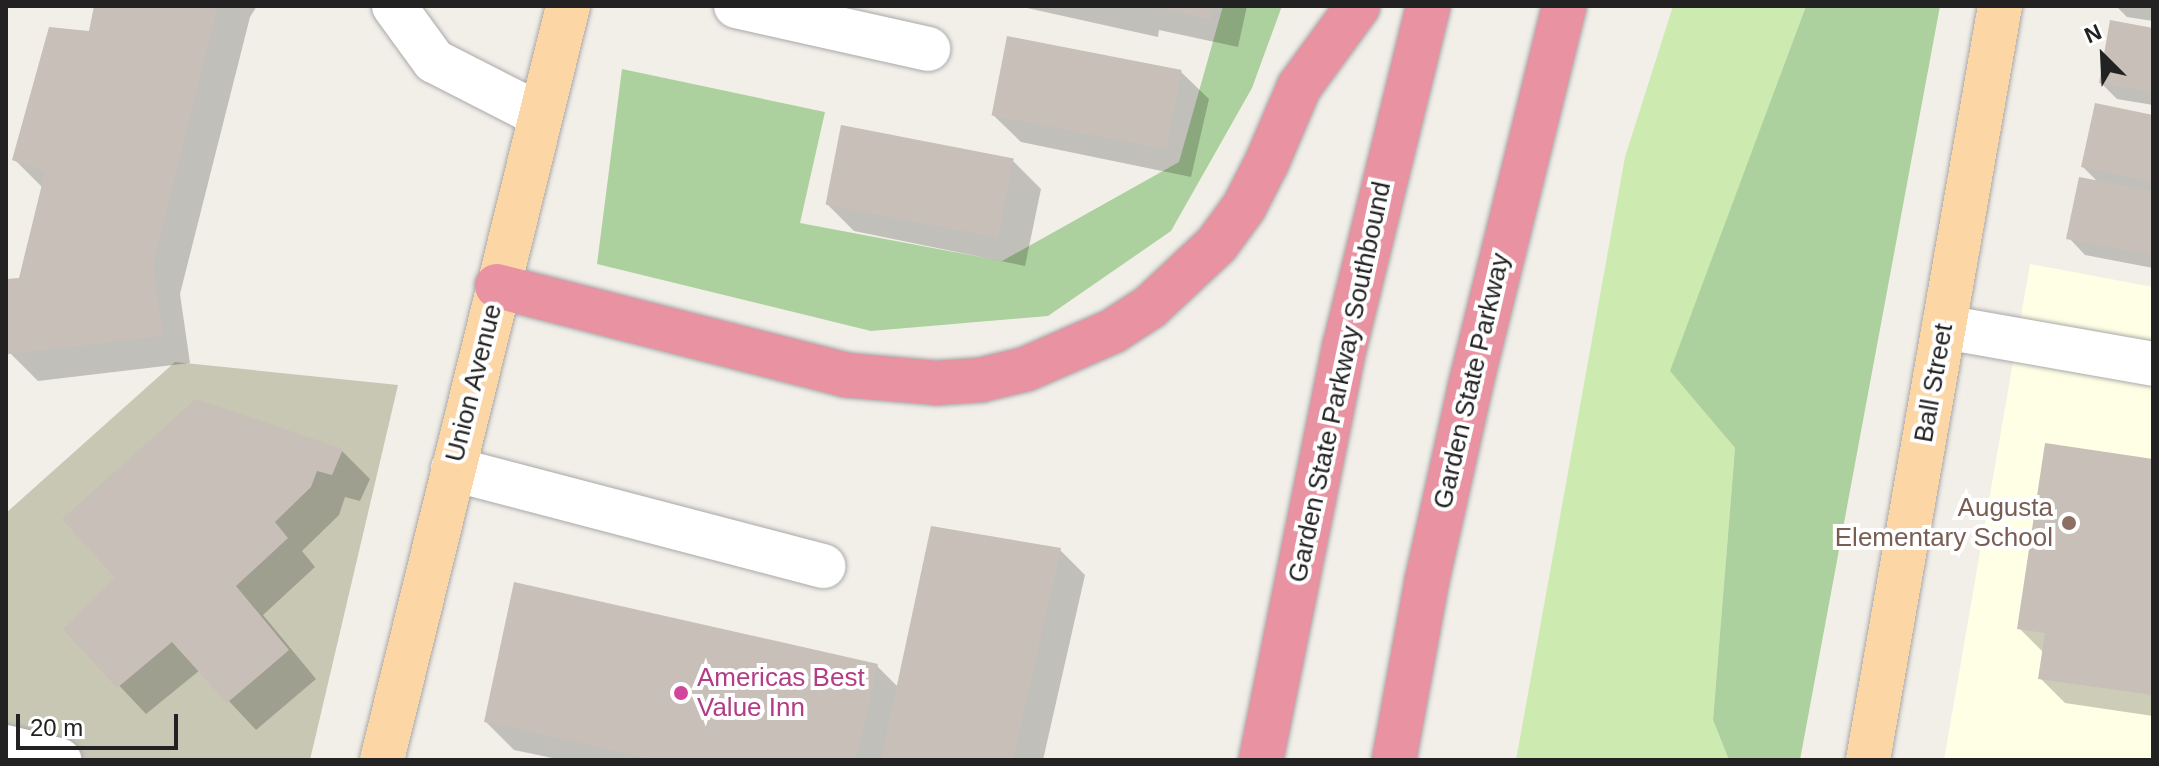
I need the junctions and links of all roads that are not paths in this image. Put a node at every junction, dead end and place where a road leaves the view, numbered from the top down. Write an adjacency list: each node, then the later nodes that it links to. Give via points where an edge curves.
1 (394, 6): 9 (lane, via 434,61)
2 (568, 6): 9 (main road, Union Avenue)
3 (736, 6): 8 (lane)
4 (1358, 6): 10 (highway, via 1299,87 1244,207 1217,244 1160,299 1113,331 1026,369 936,383 845,375)
5 (1428, 6): 18 (highway, Garden State Parkway Southbound, via 1345,345)
6 (1564, 6): 19 (highway, Garden State Parkway, via 1467,402)
7 (2000, 6): 11 (main road, Ball Street)
8 (928, 49)
9 (540, 115): 10 (main road, Union Avenue)
10 (497, 286): 13 (main road, Union Avenue)
11 (1944, 327): 12 (lane); 20 (main road, Ball Street)
12 (2153, 364)
13 (453, 469): 14 (lane); 17 (main road, Union Avenue)
14 (823, 566)
15 (6, 747): 16 (lane)
16 (59, 760)
17 (382, 760)
18 (1261, 760)
19 (1394, 760)
20 (1868, 760)

